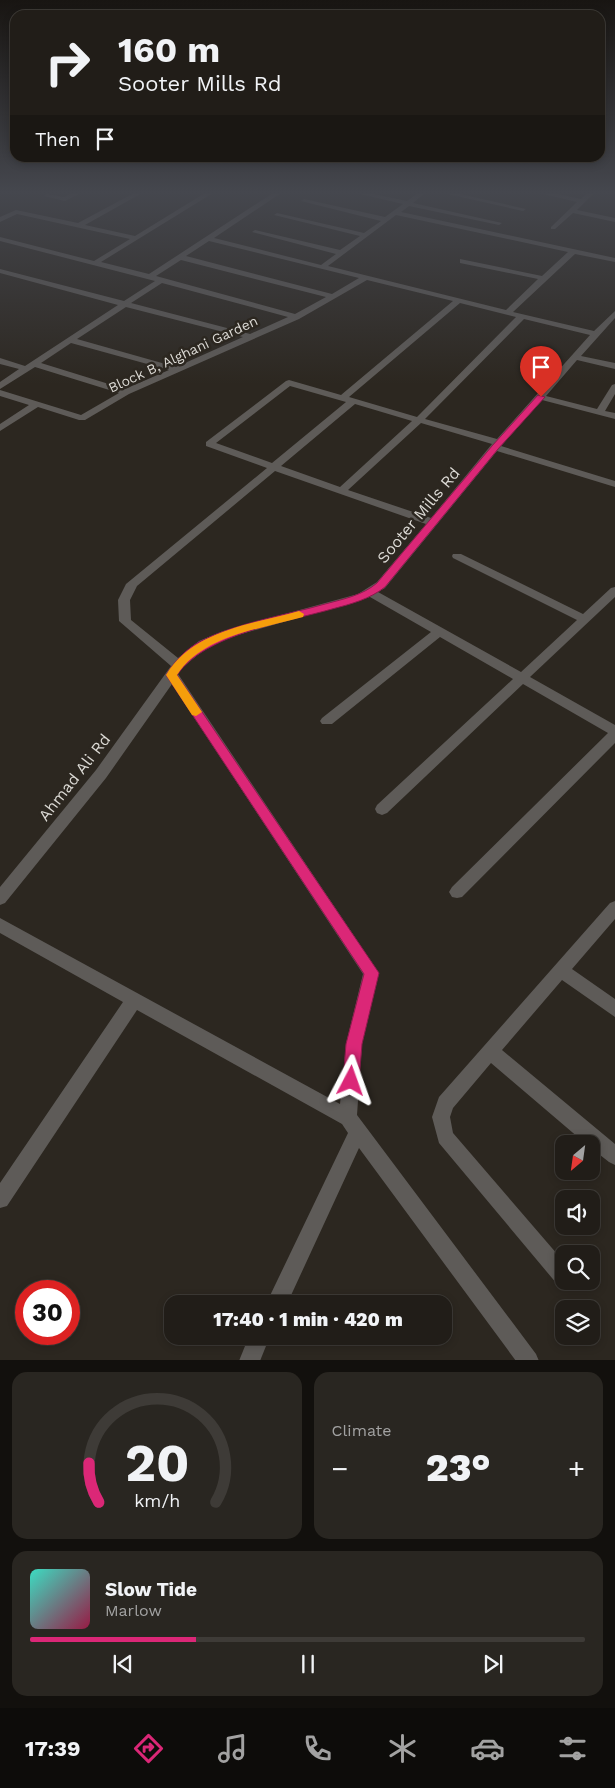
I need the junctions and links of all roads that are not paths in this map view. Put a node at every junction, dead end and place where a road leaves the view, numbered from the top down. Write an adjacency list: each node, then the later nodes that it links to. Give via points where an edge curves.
1 (69, 256): 11 (street)
2 (105, 256): 11 (street)
3 (180, 256): 14 (street)
4 (182, 256): 18 (street)
5 (283, 256): 12 (street)
6 (337, 256): 12 (street)
7 (567, 256): 16 (street)
8 (599, 256): 9 (street)
9 (615, 260)
10 (463, 261): 16 (street)
11 (95, 263): 14 (street)
12 (324, 266): 15 (street)
13 (0, 271): 20 (street)
14 (150, 277): 17 (street)
15 (367, 277): 18 (street, Block B, Alghani Garden); 19 (street)
16 (543, 278): 21 (street)
17 (161, 280): 20 (street); 24 (street)
18 (331, 296): 24 (street, Block B, Alghani Garden)
19 (459, 300): 21 (street); 38 (street)
20 (126, 303): 26 (street); 27 (street)
21 (508, 312): 23 (street)
22 (615, 313): 25 (street, Sooter Mills Rd)
23 (522, 316): 25 (street); 42 (street)
24 (296, 317): 26 (street, Block B, Alghani Garden)
25 (595, 334): 28 (street, Sooter Mills Rd)
26 (251, 337): 32 (street, Block B, Alghani Garden)
27 (72, 340): 30 (street); 32 (street)
28 (575, 357): 31 (street); 37 (street, Sooter Mills Rd)
29 (0, 361): 30 (street)
30 (31, 366): 33 (street); 35 (street)
31 (615, 366)
32 (179, 370): 35 (street, Block B, Alghani Garden)
33 (0, 386)
34 (615, 387): 40 (street)
35 (126, 392): 39 (street, Block B, Alghani Garden, via 82,418)
36 (0, 393): 39 (street)
37 (541, 397): 40 (street); 44 (street, Sooter Mills Rd)
38 (347, 400): 42 (street); 45 (street); 45 (street, via 289,383 209,444)
39 (37, 404): 43 (street)
40 (599, 412): 41 (street)
41 (615, 416)
42 (419, 420): 44 (street); 47 (street)
43 (0, 428)
44 (497, 445): 46 (street); 48 (street, Sooter Mills Rd)
45 (274, 466): 47 (street); 54 (street, via 132,584 124,600 126,621)
46 (615, 484)
47 (342, 490): 48 (street)
48 (434, 523): 51 (street, Sooter Mills Rd)
49 (457, 556): 52 (street)
50 (615, 591): 52 (street)
51 (372, 593): 53 (street); 54 (street, Sooter Mills Rd, via 227,634 203,644)
52 (584, 619): 55 (street)
53 (440, 631): 55 (street); 56 (street)
54 (175, 670): 60 (street, Ahmad Ali Rd, via 101,774); 67 (street, via 372,973 354,1044)
55 (521, 678): 57 (street); 58 (street)
56 (327, 721)
57 (615, 733): 59 (street)
58 (382, 809)
59 (457, 892)
60 (0, 898)
61 (615, 908): 63 (street)
62 (0, 925): 64 (street)
63 (562, 970): 65 (street); 66 (street)
64 (135, 999): 67 (street); 69 (street)
65 (615, 1009)
66 (490, 1052): 68 (street); 70 (street, via 445,1103 441,1116 445,1137)
67 (353, 1124): 71 (street); 74 (street)
68 (615, 1156)
69 (0, 1199)
70 (555, 1267)
71 (280, 1295)
72 (256, 1345): 73 (street)
73 (249, 1360)
74 (529, 1360)

